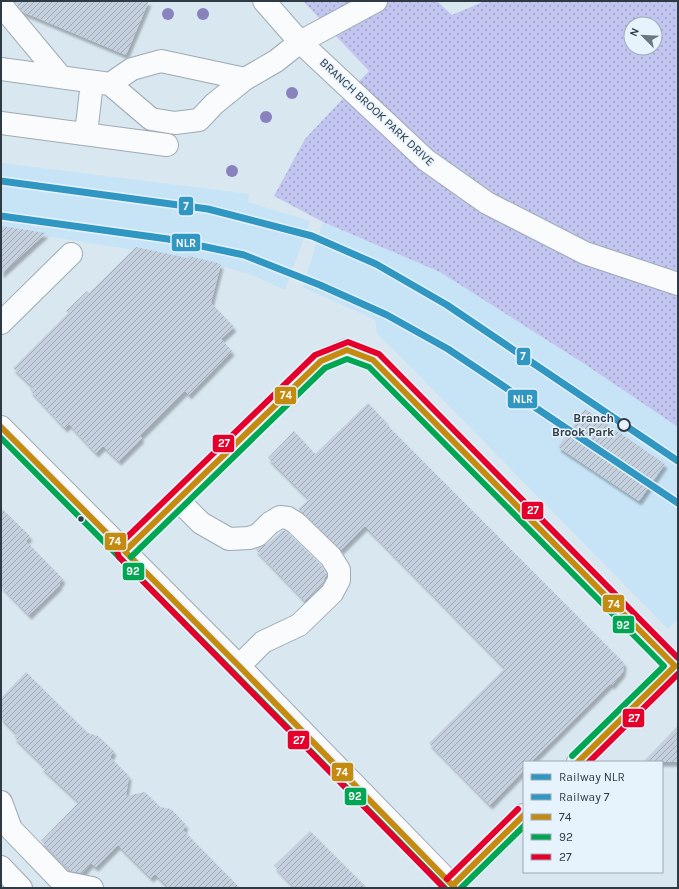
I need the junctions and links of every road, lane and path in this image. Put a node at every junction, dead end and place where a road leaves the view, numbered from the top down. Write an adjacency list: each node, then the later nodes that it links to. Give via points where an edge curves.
1 (264, 1): 4 (street, BRANCH BROOK PARK DRIVE)
2 (376, 1): 4 (street)
3 (1, 5): 6 (street)
4 (300, 42): 7 (street, via 276,61); 13 (street, BRANCH BROOK PARK DRIVE, via 426,160 487,203 585,253)
5 (1, 69): 6 (street)
6 (61, 77): 8 (street)
7 (245, 79): 8 (street, via 161,61 132,69); 8 (street, via 199,120 175,123 151,119)
8 (101, 83): 10 (street)
9 (1, 123): 10 (street)
10 (86, 134): 11 (street)
11 (167, 145)
12 (71, 254): 14 (street)
13 (678, 284)
14 (1, 324)
15 (1, 427): 17 (street)
16 (178, 500): 17 (street); 18 (street, via 321,361 347,350 373,360); 19 (street, via 201,523 229,539 258,536 280,517 288,518 331,557 339,570 339,580 332,593 300,624 263,642)
17 (125, 551): 19 (street)
18 (677, 665): 20 (street)
19 (239, 666): 24 (street)
20 (579, 761)
21 (1, 802): 26 (street, via 12,829 62,882)
22 (523, 816): 24 (street)
23 (1, 867): 25 (street)
24 (454, 887)
25 (21, 888)
26 (92, 888)

